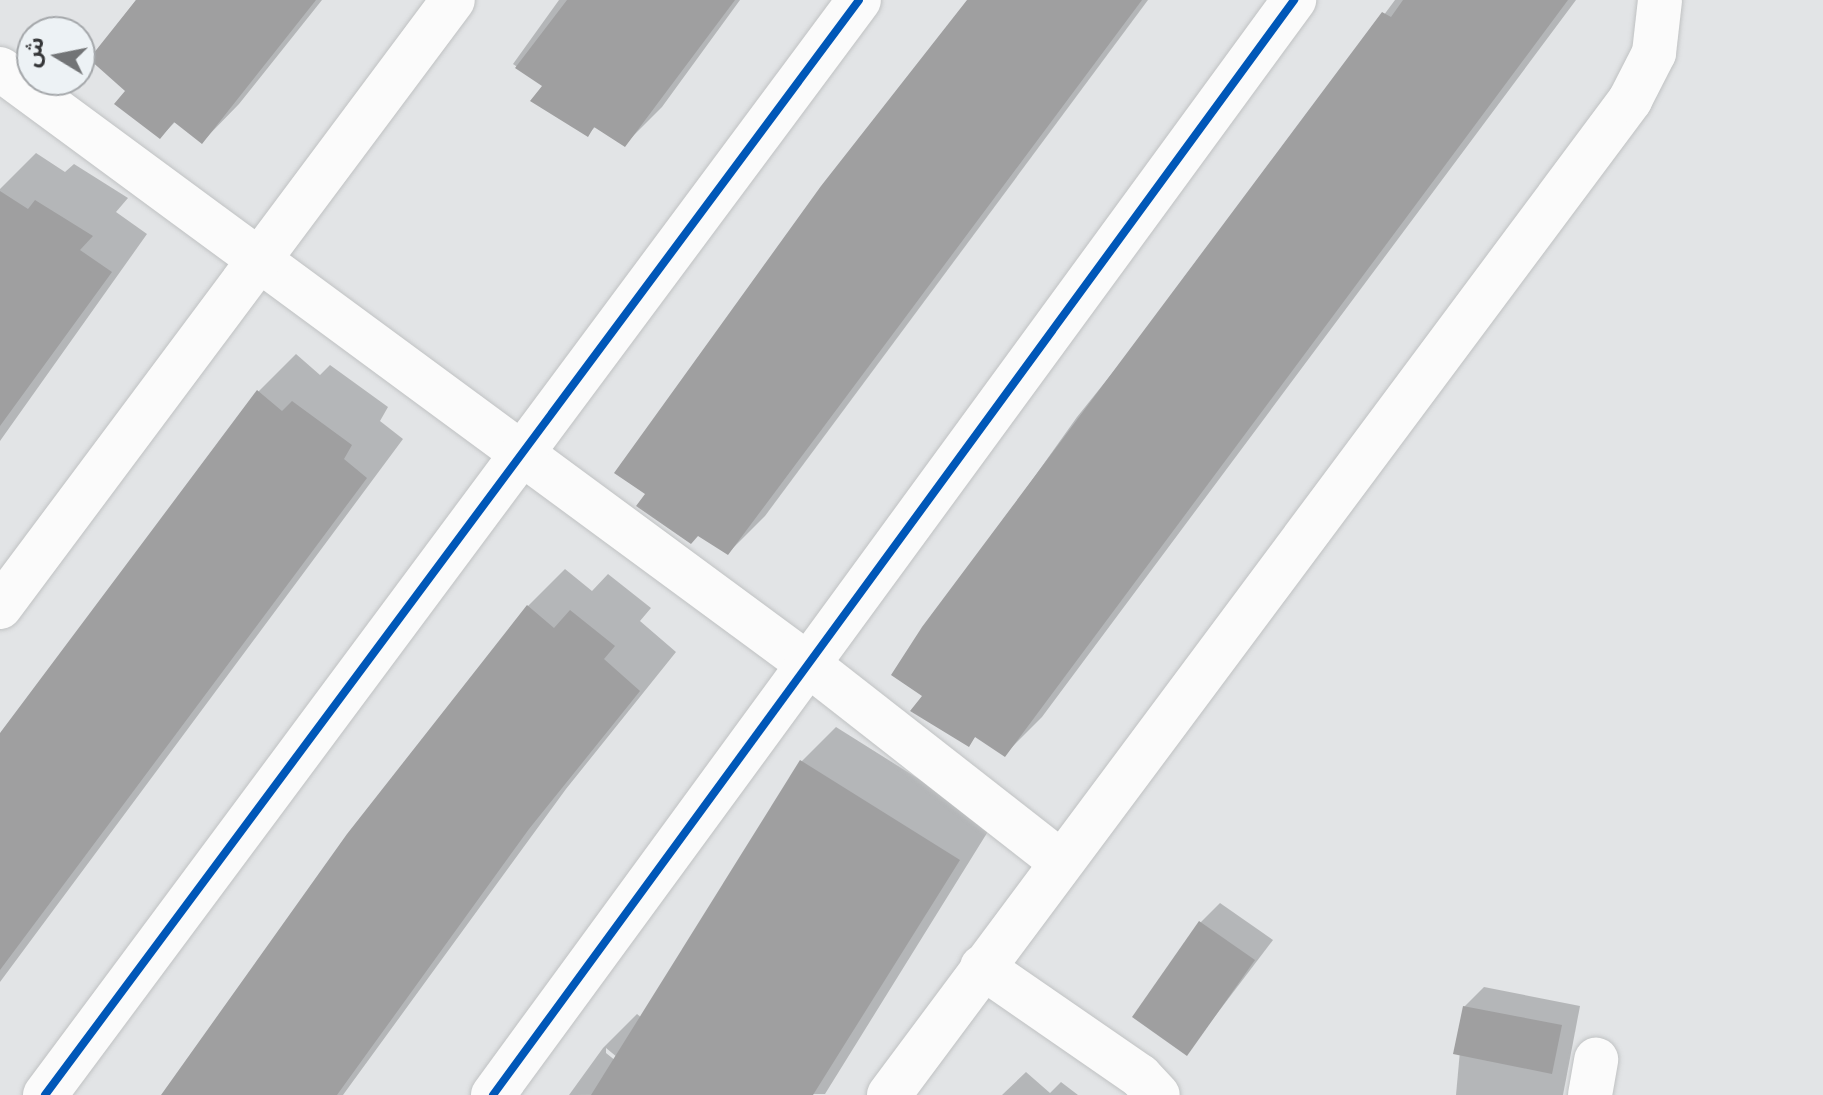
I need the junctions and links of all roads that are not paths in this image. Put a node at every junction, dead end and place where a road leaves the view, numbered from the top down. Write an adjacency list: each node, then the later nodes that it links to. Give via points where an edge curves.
1 (453, 0): 6 (street)
2 (859, 0): 7 (street)
3 (1294, 0): 9 (street)
4 (1660, 0): 10 (street, via 1654,53 1630,100)
5 (0, 69): 6 (street)
6 (259, 260): 7 (street); 8 (street)
7 (524, 456): 9 (street); 12 (street)
8 (0, 607)
9 (809, 665): 10 (street); 13 (street)
10 (1061, 862): 11 (street)
11 (982, 967): 14 (street); 15 (street, via 1140,1076)
12 (45, 1095)
13 (493, 1095)
14 (889, 1095)
15 (1158, 1095)

